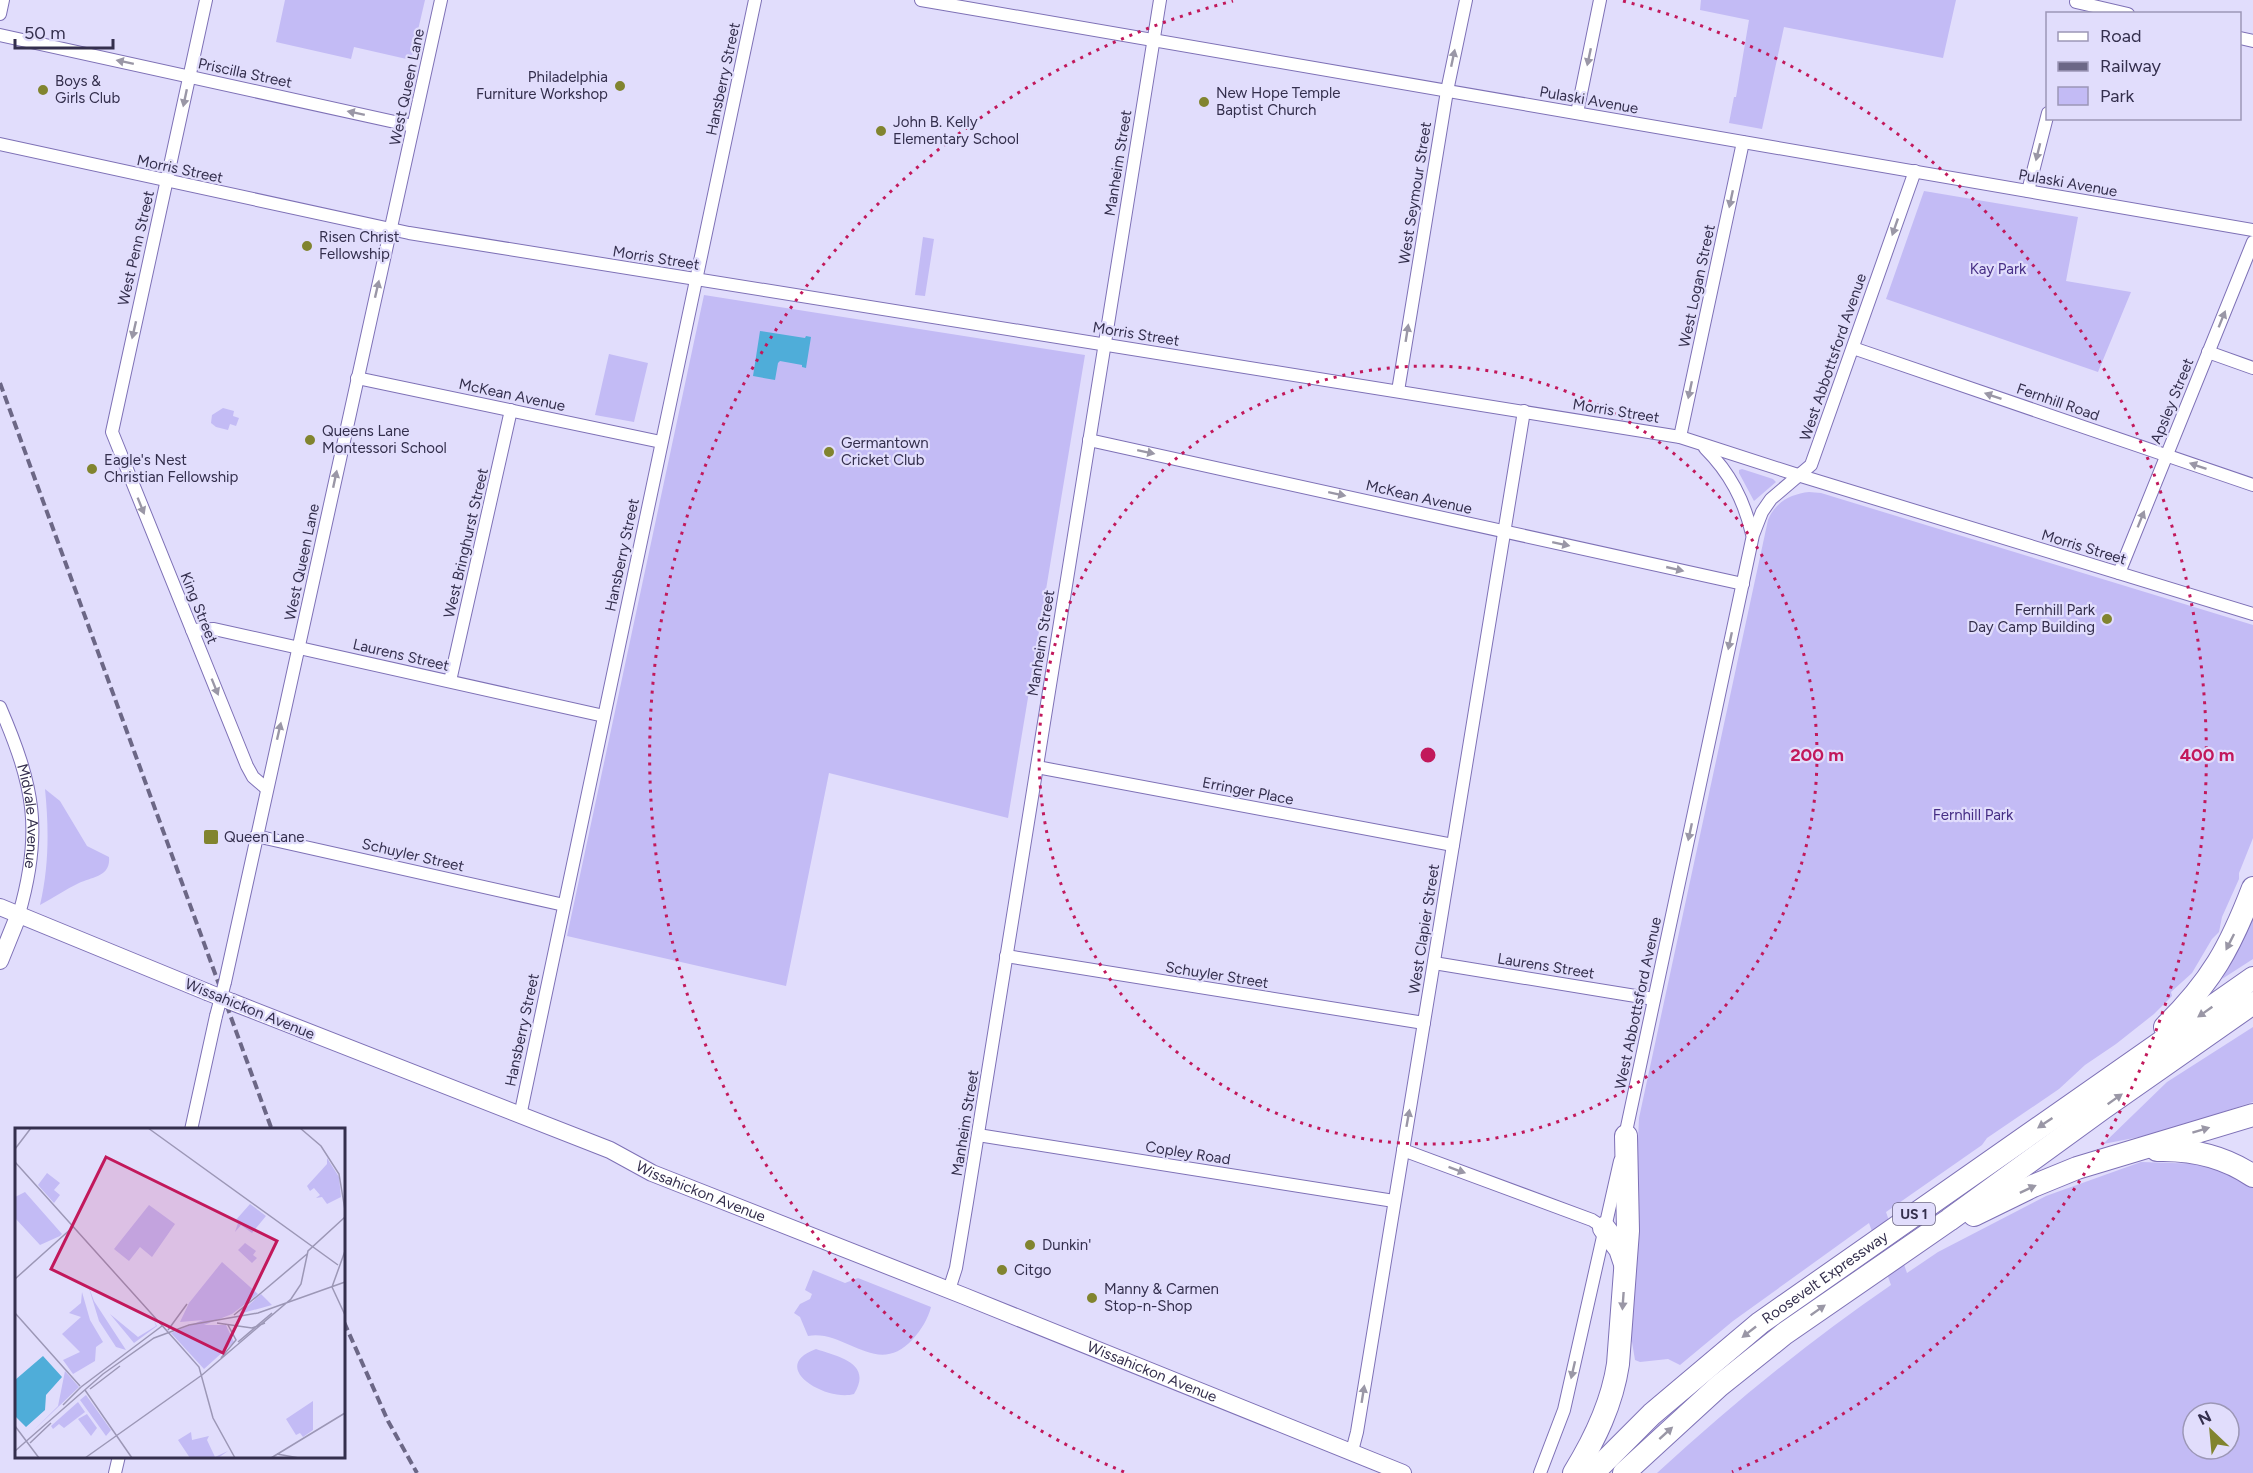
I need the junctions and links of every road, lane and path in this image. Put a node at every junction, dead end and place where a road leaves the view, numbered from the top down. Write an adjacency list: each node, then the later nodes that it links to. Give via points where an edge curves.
1 (3, 0): 11 (street)
2 (206, 0): 14 (street, West Penn Street)
3 (441, 0): 18 (street, West Queen Lane)
4 (755, 0): 27 (street, Hansberry Street)
5 (921, 0): 13 (street, Pulaski Avenue)
6 (1160, 0): 13 (street, Manheim Street)
7 (1466, 0): 15 (street, West Seymour Street, one-way to 7)
8 (1600, 0): 16 (street, one-way to 16)
9 (2075, 5): 10 (street)
10 (2116, 12)
11 (0, 14)
12 (0, 35): 14 (street, Priscilla Street, one-way to 12)
13 (1153, 40): 15 (street, Pulaski Avenue); 28 (street, Manheim Street)
14 (190, 76): 18 (street, Priscilla Street, one-way to 14); 22 (street, West Penn Street, one-way to 22)
15 (1447, 91): 16 (street, Pulaski Avenue); 33 (street, West Seymour Street, one-way to 15)
16 (1577, 113): 19 (street, Pulaski Avenue)
17 (2046, 120): 23 (street, one-way to 23)
18 (413, 126): 24 (street, West Queen Lane)
19 (1743, 142): 21 (street, Pulaski Avenue); 37 (street, West Logan Street, one-way to 37)
20 (0, 144): 22 (street, Morris Street)
21 (1915, 171): 23 (street, Pulaski Avenue); 29 (street, West Abbottsford Avenue, one-way to 29)
22 (167, 181): 24 (street, Morris Street); 36 (street, West Penn Street, one-way to 36)
23 (2028, 191): 25 (street, Pulaski Avenue)
24 (390, 230): 27 (street, Morris Street); 32 (street, West Queen Lane, one-way to 24)
25 (2253, 230)
26 (2253, 242): 30 (street, Apsley Street, one-way to 26)
27 (696, 279): 28 (street, Morris Street); 39 (street, Hansberry Street)
28 (1104, 345): 33 (street, Morris Street); 38 (street, Manheim Street)
29 (1853, 348): 41 (street, Fernhill Road, one-way to 29); 42 (street, West Abbottsford Avenue, via 1811,465)
30 (2208, 352): 31 (street); 41 (street, Apsley Street)
31 (2253, 368)
32 (357, 378): 34 (street, McKean Avenue); 50 (street, West Queen Lane, one-way to 32)
33 (1398, 391): 35 (street, Morris Street)
34 (511, 410): 39 (street, McKean Avenue); 51 (street, West Bringhurst Street)
35 (1524, 411): 37 (street, Morris Street); 44 (street, West Clapier Street)
36 (112, 432): 49 (street, King Street, one-way to 49)
37 (1680, 437): 40 (street, Morris Street)
38 (1089, 440): 44 (street, McKean Avenue, one-way to 44); 54 (street, Manheim Street)
39 (661, 442): 53 (street, Hansberry Street)
40 (1701, 444): 42 (street, Morris Street); 45 (street, West Abbottsford Avenue, via 1736,486)
41 (2166, 456): 43 (street, Fernhill Road, one-way to 41); 46 (street, Apsley Street, one-way to 41)
42 (1801, 476): 45 (street, West Abbottsford Avenue, via 1767,504); 46 (street, Morris Street)
43 (2253, 485)
44 (1504, 532): 47 (street, McKean Avenue, one-way to 47); 57 (street, West Clapier Street)
45 (1753, 535): 47 (street, West Abbottsford Avenue)
46 (2119, 573): 48 (street, Morris Street)
47 (1743, 584): 67 (street, West Abbottsford Avenue, one-way to 67)
48 (2253, 614)
49 (192, 630): 50 (street, Laurens Street, via 214,628); 55 (street, King Street, one-way to 55, via 247,766)
50 (298, 647): 51 (street, Laurens Street); 55 (street, West Queen Lane, one-way to 50)
51 (450, 681): 53 (street, Laurens Street)
52 (0, 707): 61 (street, Midvale Avenue, via 22,760 33,819 32,857)
53 (604, 716): 59 (street, Hansberry Street)
54 (1037, 767): 57 (street, Erringer Place); 62 (street, Manheim Street)
55 (267, 789): 56 (street, West Queen Lane)
56 (256, 836): 59 (street, Schuyler Street); 66 (street, West Queen Lane)
57 (1453, 846): 64 (street, West Clapier Street)
58 (2253, 888): 70 (highway, one-way to 70, via 2233,938 2208,980)
59 (564, 904): 72 (street, Hansberry Street)
60 (0, 907): 61 (street, Wissahickon Avenue)
61 (19, 914): 63 (street, Midvale Avenue); 66 (street, Wissahickon Avenue)
62 (1006, 956): 69 (street, Schuyler Street); 74 (street, Manheim Street)
63 (0, 961)
64 (1434, 963): 67 (street, Laurens Street); 69 (street, West Clapier Street)
65 (2253, 978): 70 (highway, Roosevelt Expressway / US 1, one-way to 70)
66 (221, 993): 72 (street, Wissahickon Avenue); 73 (street, West Queen Lane, bridge)
67 (1654, 999): 75 (street, West Abbottsford Avenue)
68 (2253, 1003): 81 (highway, Roosevelt Expressway / US 1, one-way to 68)
69 (1424, 1023): 76 (street, West Clapier Street, one-way to 69)
70 (2117, 1074): 90 (highway, Roosevelt Expressway / US 1, one-way to 90, via 1760,1323 1661,1406)
71 (2253, 1115): 77 (highway, one-way to 71)
72 (520, 1116): 83 (street, Wissahickon Avenue)
73 (191, 1128)
74 (978, 1135): 79 (street, Copley Road); 83 (street, Manheim Street)
75 (1626, 1136): 80 (street, West Abbottsford Avenue); 82 (highway, via 1629,1201)
76 (1403, 1150): 79 (street, West Clapier Street); 80 (street, one-way to 80)
77 (2125, 1153): 78 (highway, via 2168,1150 2204,1154 2230,1162); 81 (highway, one-way to 77, via 2033,1186)
78 (2253, 1176)
79 (1394, 1201): 84 (street, West Clapier Street, one-way to 79)
80 (1604, 1227): 82 (highway, via 1620,1249); 88 (street, West Abbottsford Avenue, one-way to 88, via 1563,1410)
81 (1901, 1252): 91 (highway, Roosevelt Expressway / US 1, one-way to 81, via 1753,1359)
82 (1625, 1264): 89 (highway, one-way to 89, via 1615,1383 1603,1419)
83 (949, 1290): 84 (street, Wissahickon Avenue)
84 (1352, 1451): 86 (street, Wissahickon Avenue)
85 (119, 1458): 87 (street)
86 (1400, 1472)
87 (115, 1473)
88 (1540, 1473)
89 (1574, 1473)
90 (1593, 1473)
91 (1624, 1473)

